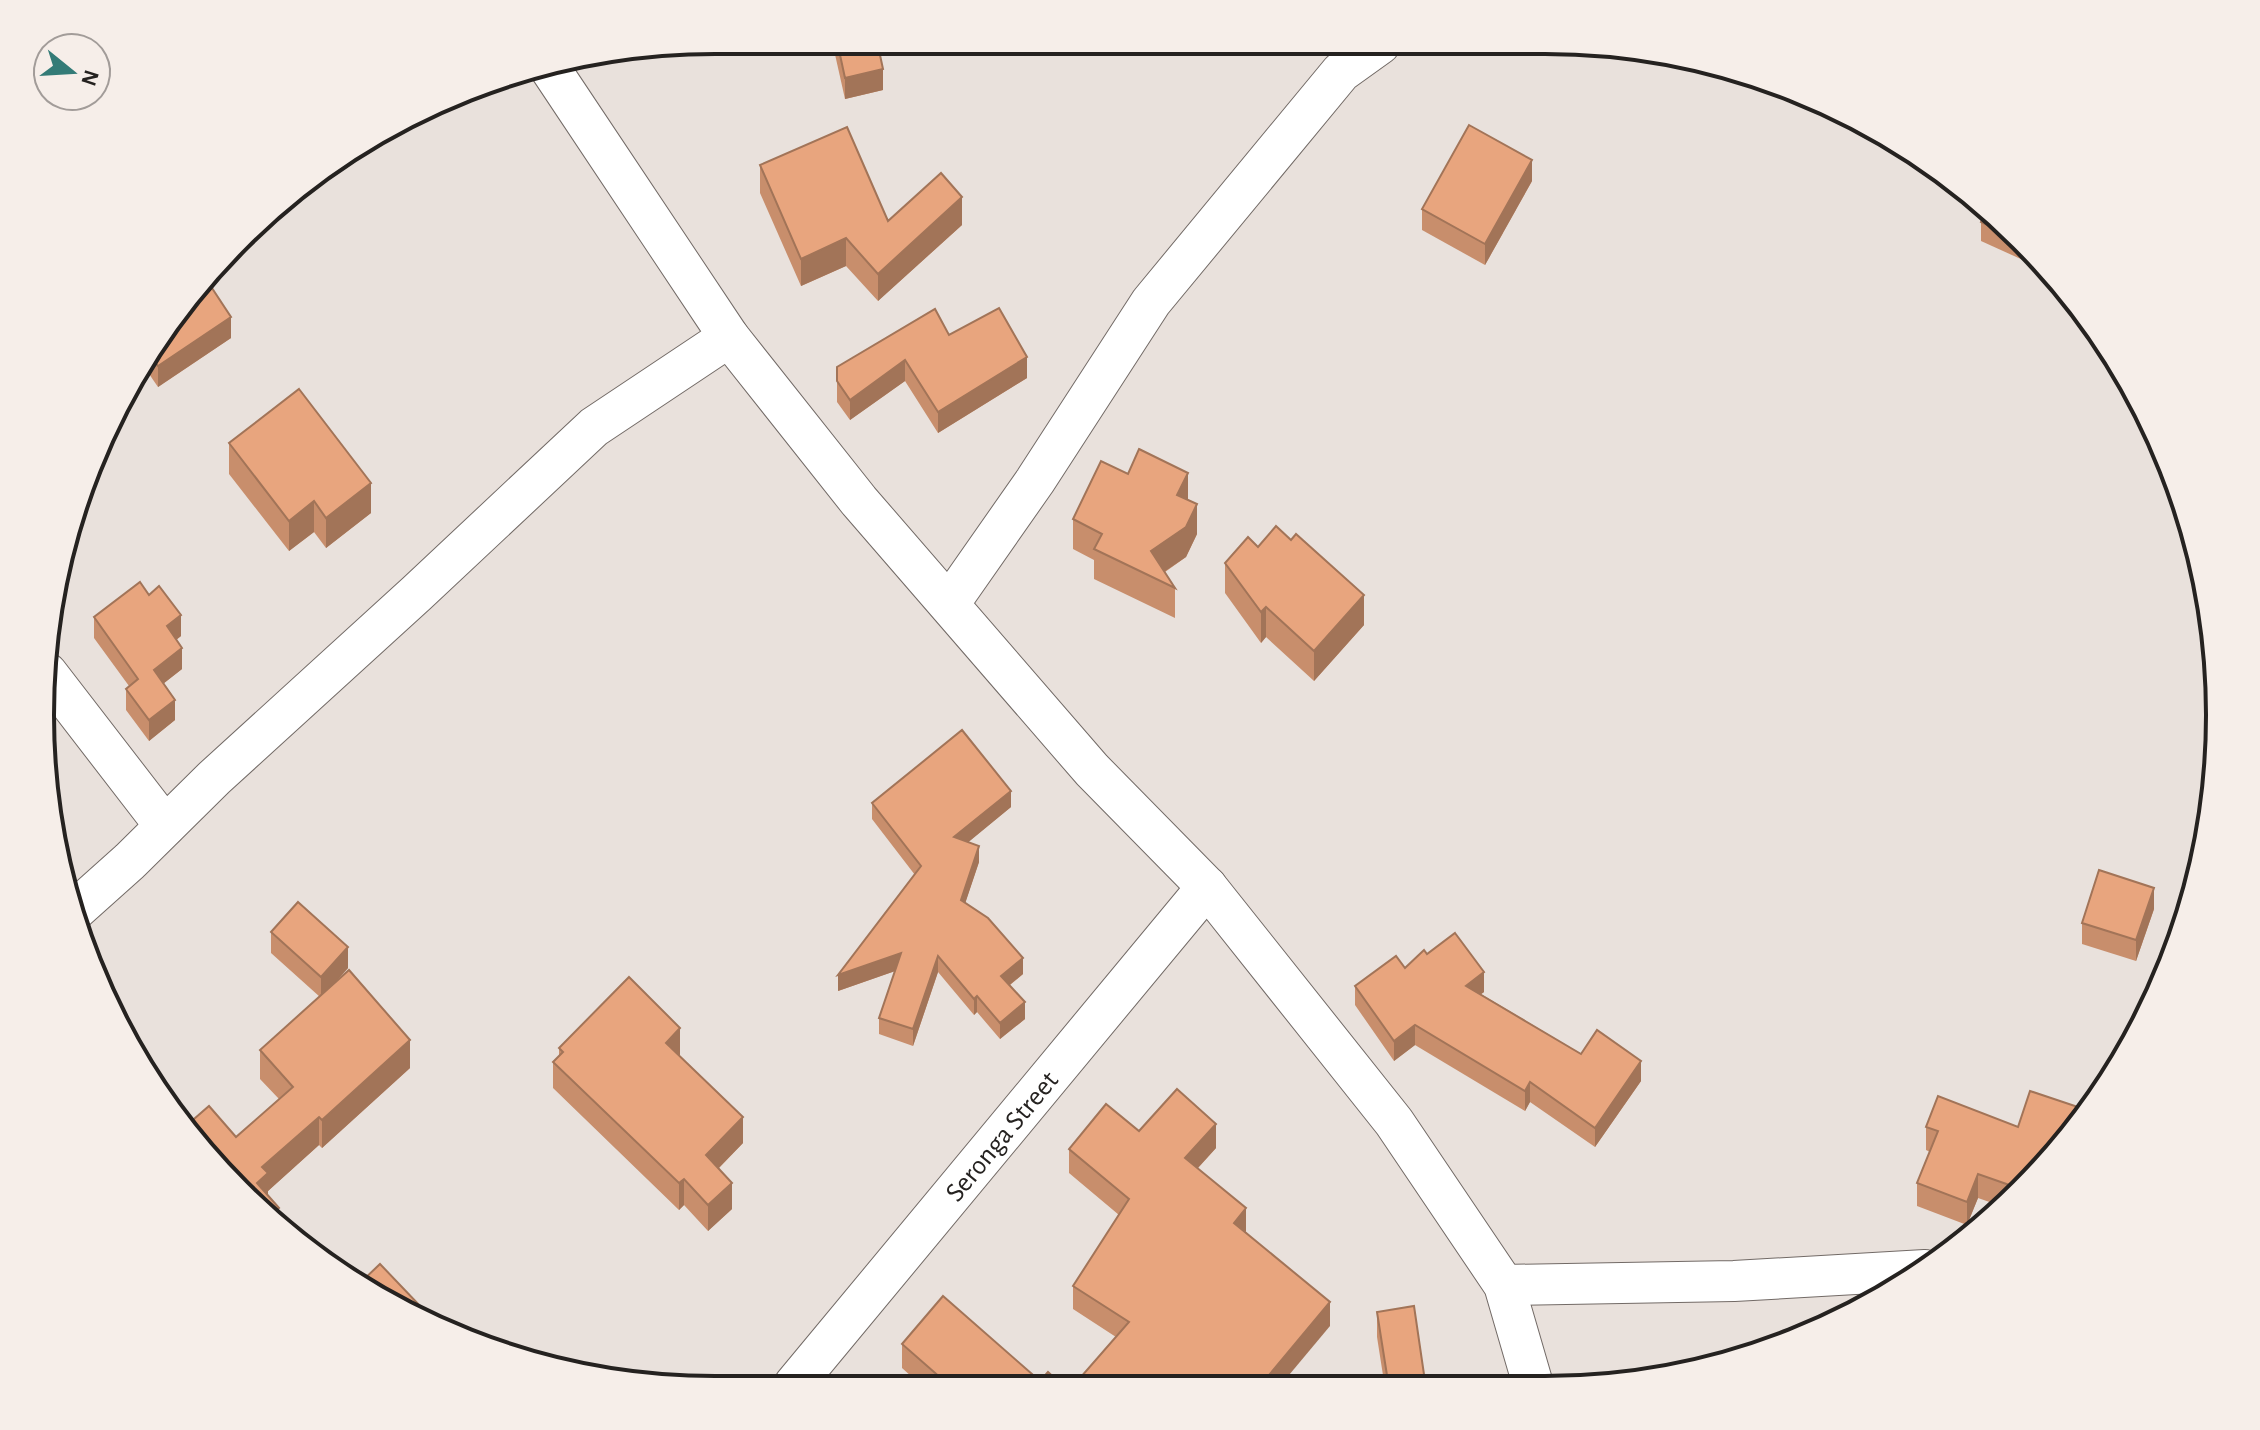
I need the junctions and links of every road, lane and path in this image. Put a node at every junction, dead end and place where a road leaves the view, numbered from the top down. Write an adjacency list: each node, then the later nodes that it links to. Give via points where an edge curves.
1 (1366, 54): 4 (street, via 1341,72 1151,302)
2 (554, 75): 3 (street)
3 (729, 337): 4 (street); 6 (street, via 594,427)
4 (949, 604): 7 (street, via 1092,770)
5 (55, 683): 6 (street)
6 (165, 826): 8 (street)
7 (1207, 887): 10 (street, via 1394,1122); 11 (street, Seronga Street)
8 (82, 903)
9 (1902, 1271): 10 (street)
10 (1504, 1285): 12 (street)
11 (801, 1376)
12 (1531, 1376)

